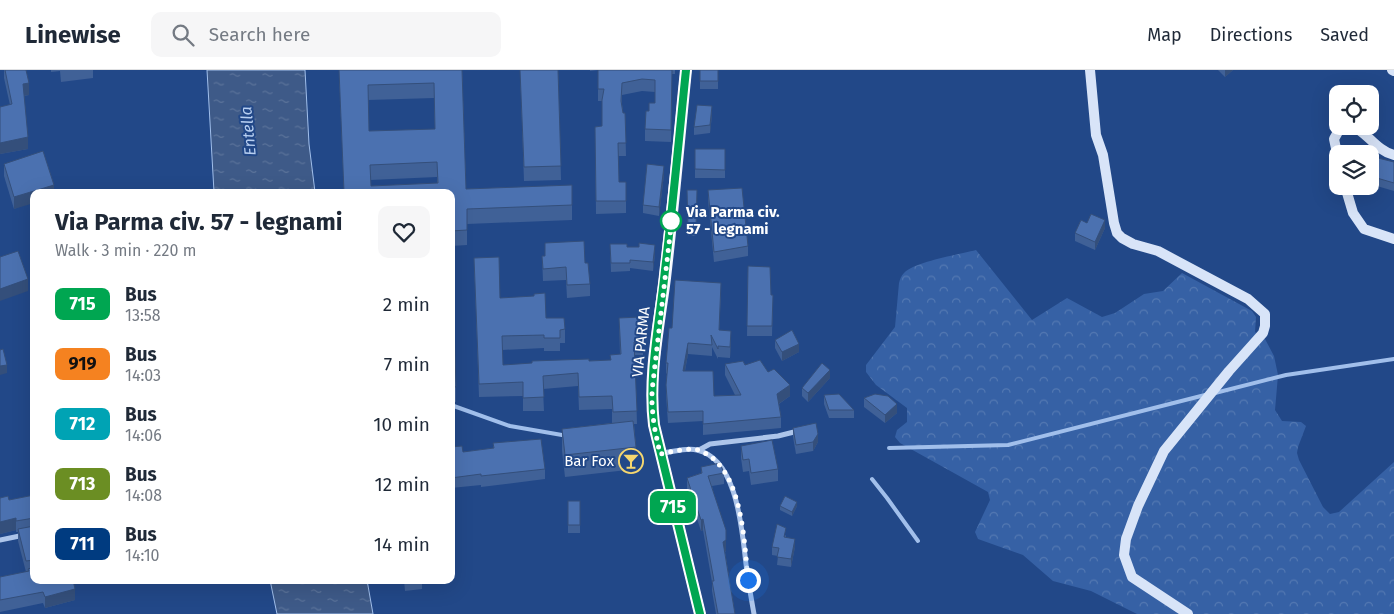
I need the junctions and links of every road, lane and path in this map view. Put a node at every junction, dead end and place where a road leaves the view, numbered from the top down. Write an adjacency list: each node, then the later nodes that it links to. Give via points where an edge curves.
1 (686, 70): 9 (main road, VIA PARMA, via 653,377 652,405)
2 (1090, 70): 14 (street, via 1096,135 1103,155 1117,233 1133,244 1158,251 1248,299 1265,314 1263,333 1164,450 1126,539 1124,555 1132,577)
3 (1364, 135): 4 (street, via 1376,147)
4 (1394, 155)
5 (1348, 195): 6 (street, via 1353,213 1364,229)
6 (1394, 239)
7 (807, 428): 8 (street, via 778,436 710,444)
8 (699, 450): 9 (street); 13 (street, via 710,455 724,471 739,505)
9 (660, 454): 12 (main road, VIA PARMA)
10 (30, 534): 11 (street)
11 (0, 540)
12 (700, 614)
13 (754, 614)
14 (1188, 614)

